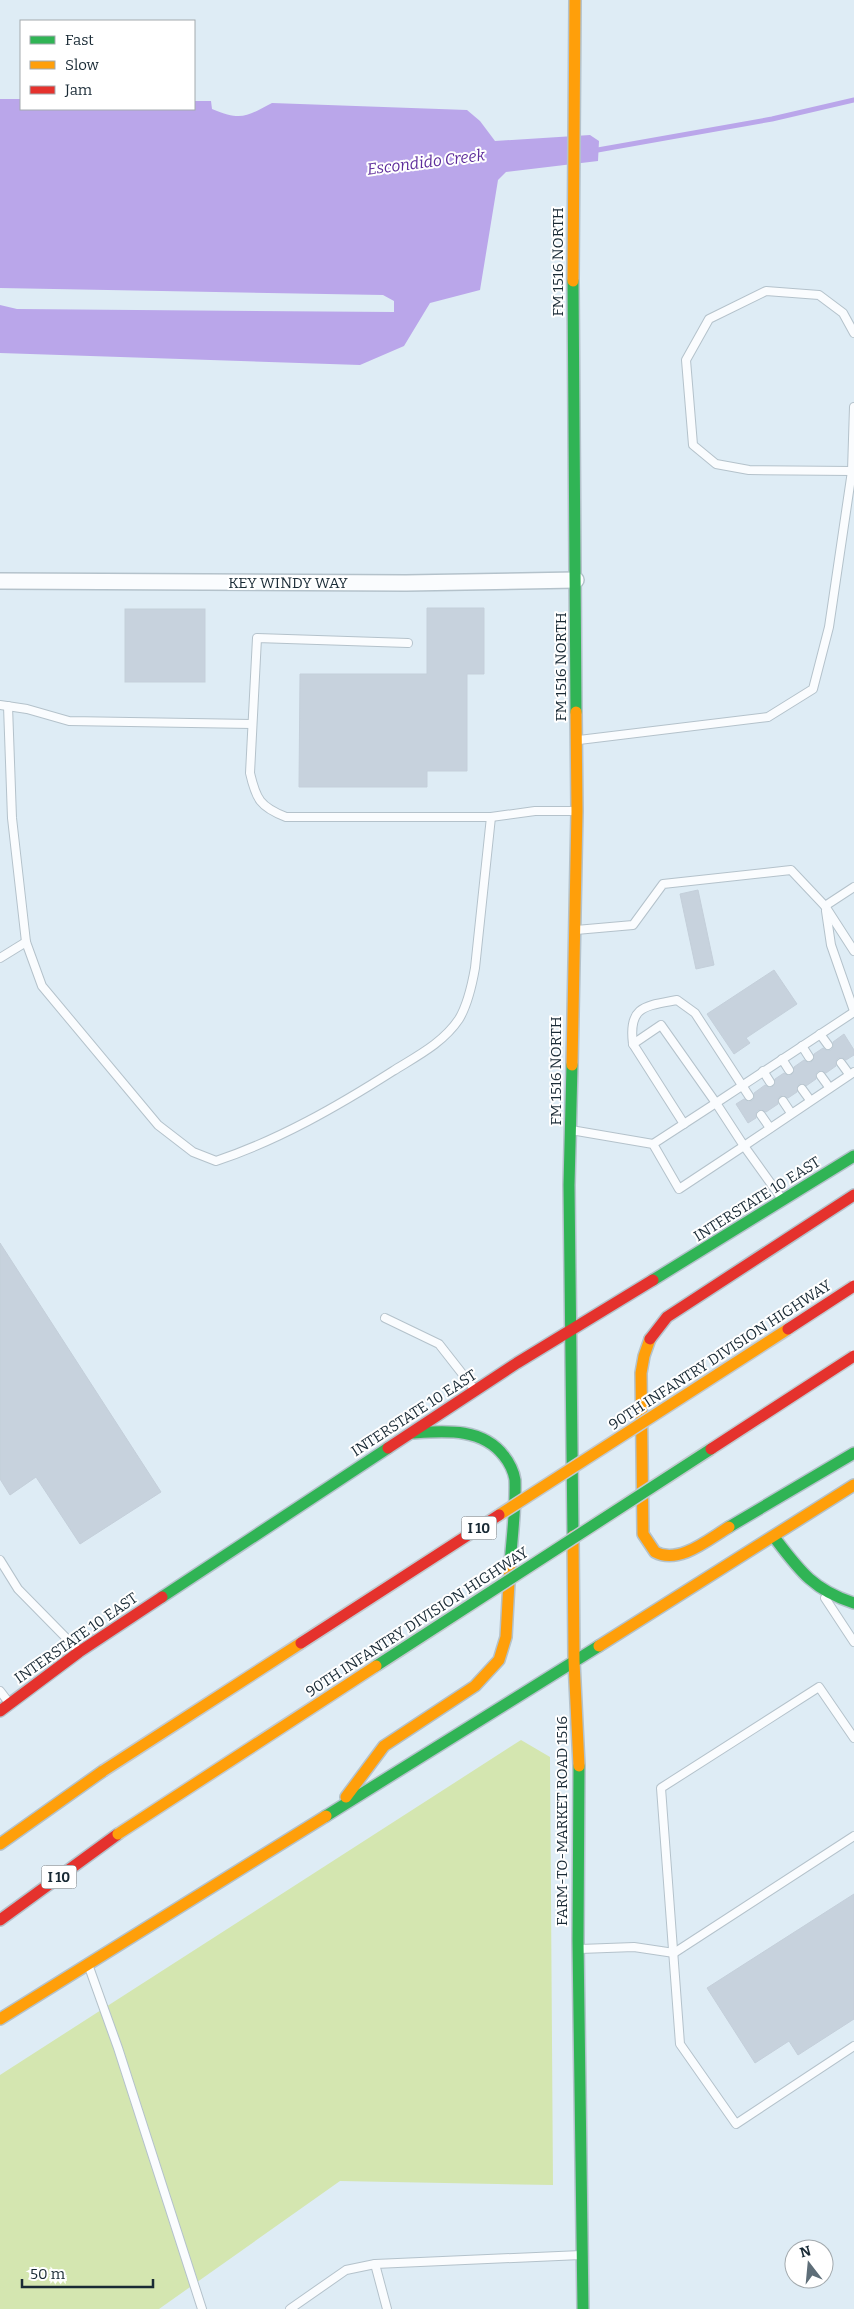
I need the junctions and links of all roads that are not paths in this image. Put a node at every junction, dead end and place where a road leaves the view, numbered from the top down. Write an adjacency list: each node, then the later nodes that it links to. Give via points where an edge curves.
1 (575, 0): 5 (main road, FM 1516 NORTH, via 572,212)
2 (854, 333): 4 (lane, via 843,313 818,295 766,291 709,318 686,360 693,445 716,464 749,470)
3 (854, 407): 4 (lane)
4 (852, 471): 10 (lane, via 829,627 813,689 768,717)
5 (576, 580): 6 (street, KEY WINDY WAY, via 406,583); 10 (main road, FM 1516 NORTH)
6 (0, 581)
7 (408, 643): 9 (lane, via 257,638)
8 (4, 706): 9 (lane, via 27,708 69,720); 16 (lane)
9 (252, 724): 12 (lane, via 250,773 255,794 261,804 286,817)
10 (577, 740): 11 (main road, FM 1516 NORTH)
11 (577, 811): 12 (lane, via 535,811); 15 (main road, FM 1516 NORTH)
12 (491, 818): 16 (lane, via 475,968 459,1019 437,1044 350,1098 253,1149 216,1161 193,1152 158,1125 42,986)
13 (854, 887): 14 (lane)
14 (826, 906): 15 (lane, via 791,870 663,884 634,925); 17 (lane); 19 (lane, via 831,945)
15 (574, 930): 43 (main road, FM 1516 NORTH)
16 (26, 942): 18 (lane)
17 (854, 951)
18 (0, 958)
19 (854, 1011): 20 (lane)
20 (820, 1034): 22 (lane); 23 (lane)
21 (633, 1044): 32 (lane, via 631,1026 638,1011 652,1004 677,1000 695,1013); 38 (lane, via 661,1025); 41 (lane)
22 (828, 1045)
23 (802, 1046): 24 (lane); 25 (lane)
24 (809, 1057)
25 (782, 1059): 27 (lane); 28 (lane)
26 (841, 1063): 29 (lane)
27 (789, 1070)
28 (763, 1072): 31 (lane); 32 (lane)
29 (851, 1073): 33 (lane)
30 (821, 1076): 33 (lane)
31 (770, 1082)
32 (742, 1086): 35 (lane); 38 (lane)
33 (829, 1087): 36 (lane)
34 (802, 1088): 36 (lane)
35 (749, 1096)
36 (810, 1100): 39 (lane)
37 (783, 1101): 39 (lane)
38 (716, 1103): 41 (lane); 45 (lane)
39 (791, 1113): 42 (lane)
40 (761, 1115): 42 (lane)
41 (684, 1124): 44 (lane)
42 (770, 1128): 45 (lane)
43 (571, 1130): 44 (lane); 51 (main road, FM 1516 NORTH)
44 (654, 1144): 45 (lane, via 679,1189)
45 (744, 1146): 48 (lane)
46 (854, 1156): 48 (main road, INTERSTATE 10 EAST)
47 (854, 1195): 55 (main road, via 667,1317 651,1334 643,1350 640,1373 643,1534 650,1549 664,1556 685,1553)
48 (783, 1200): 51 (main road, INTERSTATE 10 EAST)
49 (854, 1286): 70 (main road, 90TH INFANTRY DIVISION HIGHWAY / I 10, bridge, via 103,1771)
50 (385, 1318): 53 (lane, via 439,1344)
51 (570, 1333): 53 (main road, INTERSTATE 10 EAST); 63 (main road, FARM-TO-MARKET ROAD 1516)
52 (854, 1356): 71 (main road, 90TH INFANTRY DIVISION HIGHWAY / I 10, bridge, via 118,1834)
53 (475, 1391): 54 (main road, INTERSTATE 10 EAST)
54 (410, 1433): 62 (main road, INTERSTATE 10 EAST); 68 (main road, via 454,1430 475,1433 494,1444 510,1461 515,1478 506,1638 499,1660 475,1686 384,1746)
55 (854, 1454)
56 (854, 1485): 57 (main road)
57 (774, 1537): 59 (main road, via 807,1579); 63 (main road)
58 (0, 1560): 62 (lane, via 18,1589)
59 (821, 1591): 60 (main road); 61 (lane)
60 (854, 1602)
61 (854, 1642)
62 (79, 1652): 65 (main road, INTERSTATE 10 EAST)
63 (574, 1661): 68 (main road); 72 (main road, FARM-TO-MARKET ROAD 1516, via 580,1744)
64 (0, 1692): 65 (lane)
65 (10, 1704): 66 (main road, INTERSTATE 10 EAST)
66 (0, 1711)
67 (854, 1738): 73 (lane, via 819,1687 661,1788)
68 (338, 1808): 74 (main road)
69 (854, 1836): 73 (lane)
70 (0, 1844)
71 (0, 1920)
72 (578, 1949): 73 (lane, via 634,1947); 77 (main road, FARM-TO-MARKET ROAD 1516)
73 (674, 1953): 76 (lane, via 680,2044 736,2124)
74 (89, 1966): 75 (main road); 79 (lane)
75 (0, 2019)
76 (854, 2046)
77 (583, 2255): 78 (lane); 82 (main road, FARM-TO-MARKET ROAD 1516)
78 (375, 2264): 80 (lane, via 346,2270); 81 (lane)
79 (202, 2309)
80 (290, 2309)
81 (388, 2309)
82 (583, 2309)

